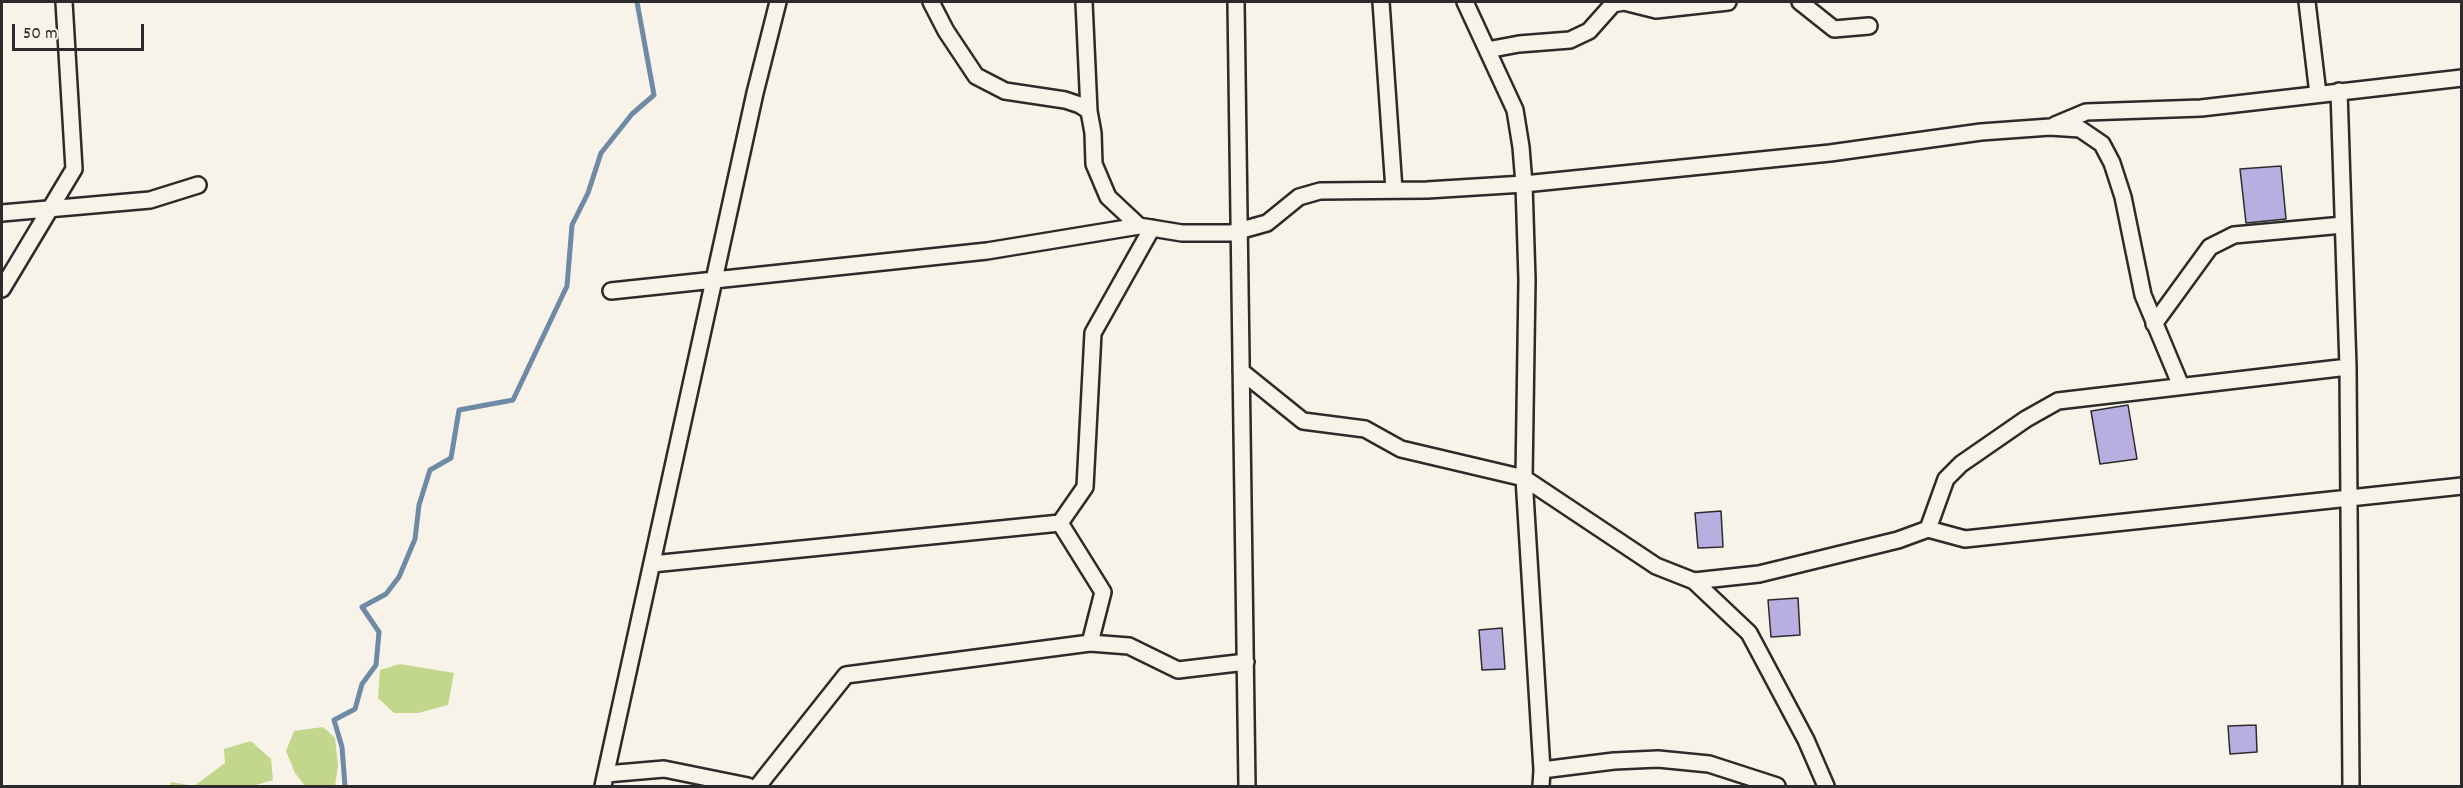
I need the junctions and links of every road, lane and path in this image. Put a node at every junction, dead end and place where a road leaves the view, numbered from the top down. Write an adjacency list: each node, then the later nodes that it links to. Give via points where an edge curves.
1 (64, 2): 21 (street, via 74,169)
2 (778, 2): 26 (street)
3 (931, 2): 16 (street, via 976,76 1005,91 1065,100)
4 (1084, 2): 16 (street)
5 (1236, 2): 25 (street)
6 (1381, 2): 20 (street)
7 (1465, 2): 12 (street)
8 (1728, 2): 12 (street, via 1656,10 1624,2 1613,4 1589,31 1570,40)
9 (2307, 2): 15 (street)
10 (1808, 4): 11 (street, via 1834,29)
11 (1869, 26)
12 (1487, 50): 18 (street, via 1515,110)
13 (2462, 78): 14 (street)
14 (2339, 92): 15 (street); 23 (street)
15 (2318, 94): 17 (street, via 2201,108 2086,112)
16 (1089, 111): 24 (street, via 1094,164 1108,197)
17 (2050, 127): 18 (street); 29 (street, via 2080,129 2102,144 2123,196 2143,295)
18 (1524, 184): 20 (street); 33 (street)
19 (198, 185): 21 (street, via 150,200)
20 (1394, 190): 25 (street, via 1320,191 1299,197 1267,223)
21 (49, 209): 22 (street); 27 (street)
22 (2, 213)
23 (2343, 225): 29 (street, via 2234,235 2210,247); 30 (street)
24 (1145, 227): 25 (street, via 1182,233); 26 (street, via 987,251); 36 (street, via 1093,333 1085,487)
25 (1240, 231): 31 (street)
26 (714, 280): 28 (street); 38 (street)
27 (2, 289)
28 (611, 291)
29 (2154, 324): 32 (street)
30 (2348, 367): 32 (street); 35 (street)
31 (1241, 371): 33 (street, via 1304,421 1365,429 1401,449); 41 (street)
32 (2181, 386): 37 (street, via 2058,401 2026,419 1946,479)
33 (1524, 478): 39 (street, via 1656,566); 42 (street)
34 (2462, 486): 35 (street)
35 (2349, 499): 37 (street, via 1965,539); 50 (street)
36 (1060, 523): 38 (street); 40 (street, via 1103,592)
37 (1928, 529): 39 (street, via 1759,574)
38 (652, 564): 43 (street)
39 (1694, 581): 49 (street, via 1749,633)
40 (1090, 644): 41 (street, via 1129,646 1178,670); 45 (street, via 846,675)
41 (1246, 662): 46 (street)
42 (1542, 770): 47 (street); 48 (street, via 1659,759 1709,764)
43 (605, 780): 44 (street, via 664,770)
44 (748, 786)
45 (758, 786)
46 (1247, 786)
47 (1541, 786)
48 (1778, 786)
49 (1826, 786)
50 (2351, 786)

